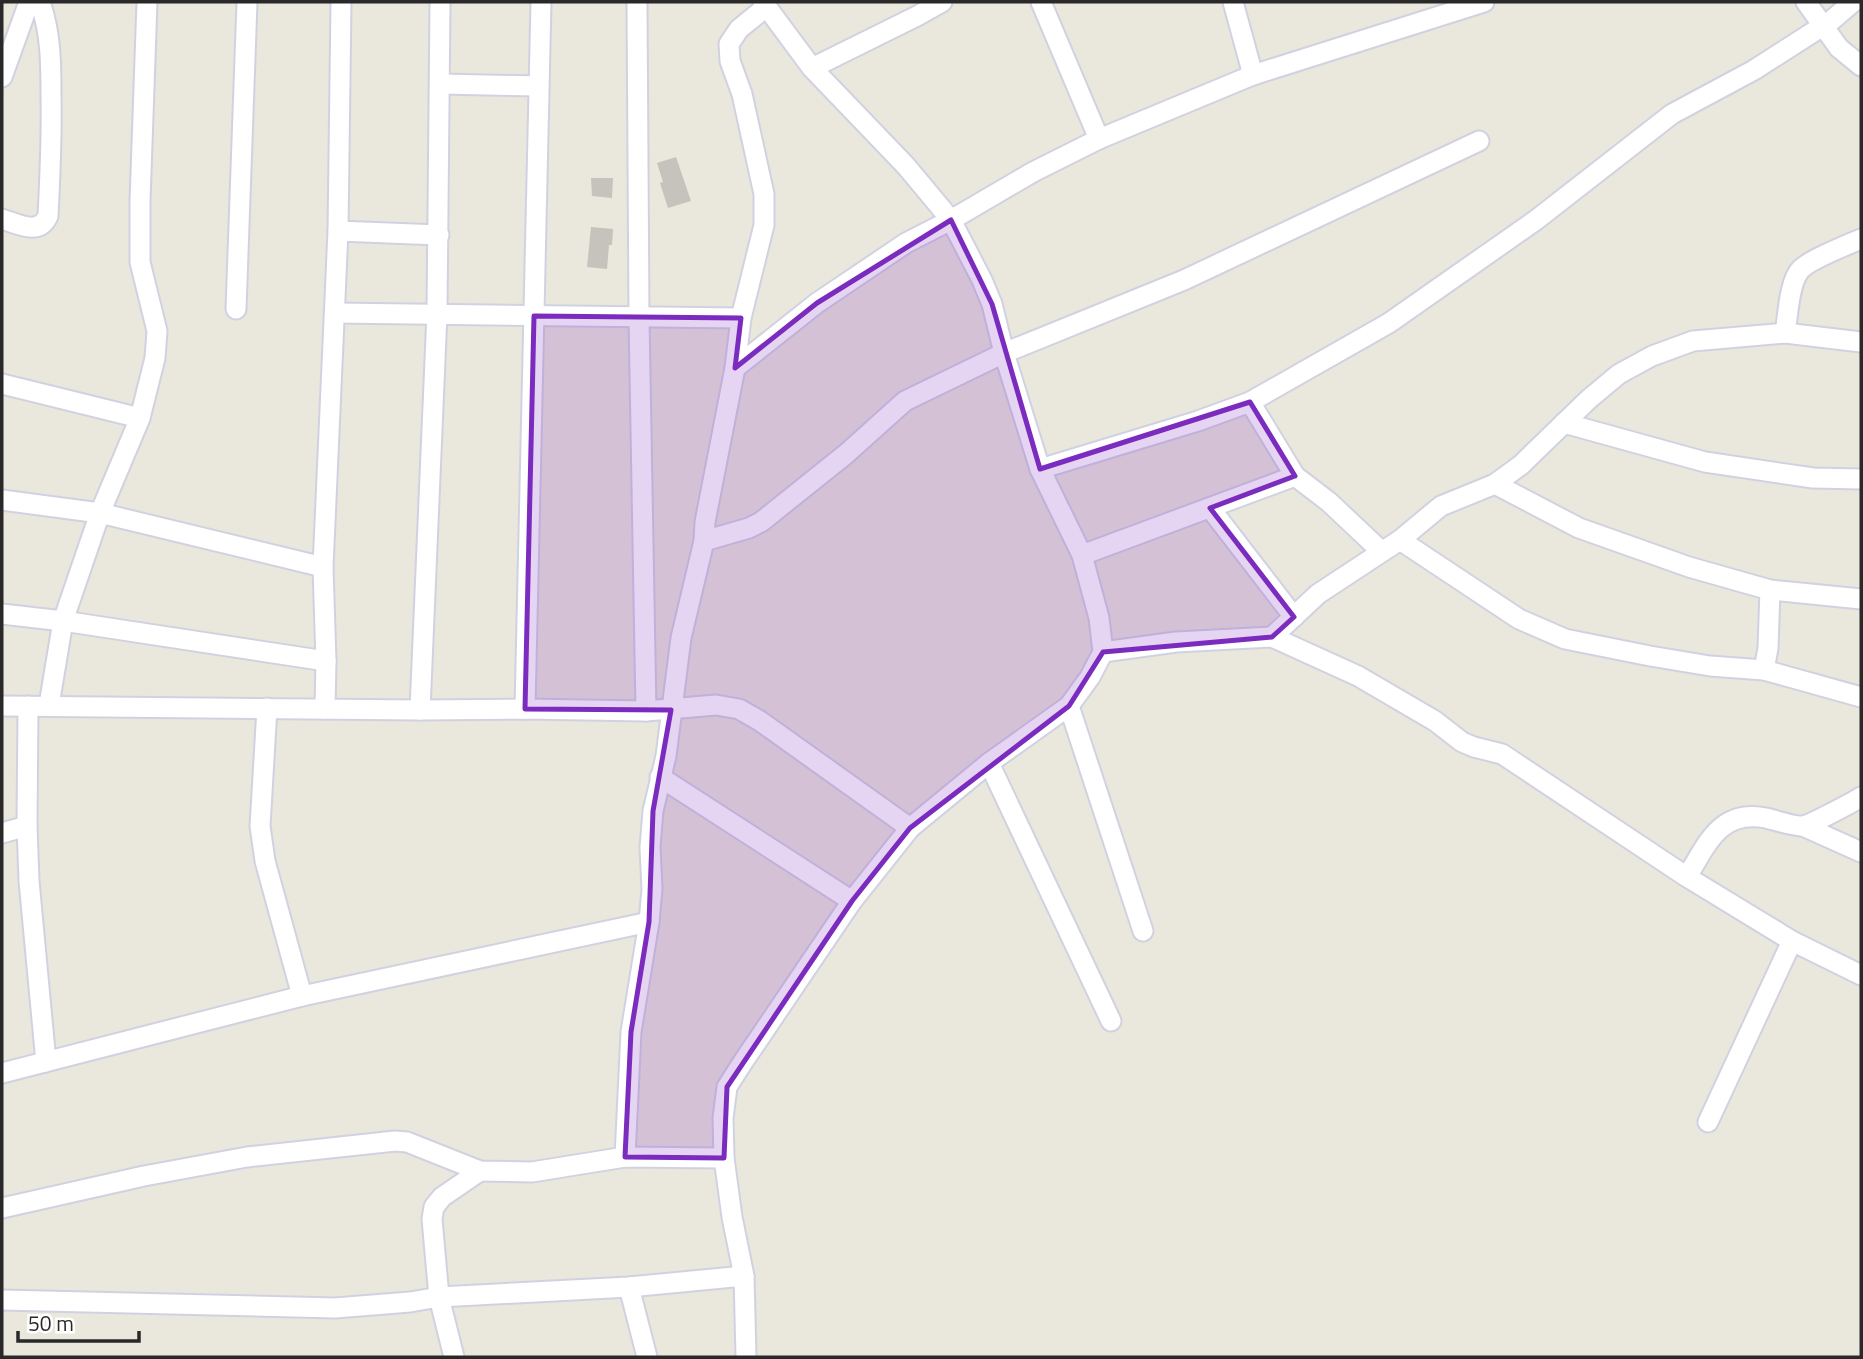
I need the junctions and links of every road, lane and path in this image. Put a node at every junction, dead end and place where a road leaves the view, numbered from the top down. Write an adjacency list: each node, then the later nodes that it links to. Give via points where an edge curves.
1 (29, 2): 20 (street)
2 (40, 2): 25 (street, via 51,56 48,216 44,224 30,228)
3 (147, 2): 42 (street, via 140,262 157,331)
4 (247, 2): 30 (street)
5 (341, 2): 27 (street)
6 (440, 2): 21 (street)
7 (541, 2): 22 (street)
8 (637, 2): 34 (street)
9 (942, 2): 18 (street)
10 (1041, 2): 23 (street)
11 (1233, 2): 19 (street)
12 (1484, 2): 19 (street)
13 (1806, 2): 16 (street)
14 (1853, 2): 16 (street)
15 (765, 4): 18 (street); 35 (street, via 729,44 764,194 764,225)
16 (1823, 26): 17 (street, via 1839,48); 41 (street, via 1672,114 1536,220 1389,323)
17 (1861, 66)
18 (812, 68): 26 (street)
19 (1253, 75): 23 (street)
20 (2, 77)
21 (440, 83): 22 (street); 28 (street)
22 (539, 86): 33 (street)
23 (1098, 139): 26 (street)
24 (1479, 141): 38 (street, via 1184,280)
25 (2, 219)
26 (951, 219): 38 (street, via 992,304); 39 (street, via 906,243 817,303)
27 (338, 231): 28 (street); 31 (street)
28 (439, 235): 32 (street)
29 (1861, 239): 36 (street, via 1802,268 1794,281)
30 (236, 309)
31 (335, 313): 32 (street); 55 (street)
32 (437, 313): 33 (street); 73 (street)
33 (534, 316): 34 (street); 72 (street)
34 (639, 318): 35 (street); 75 (street)
35 (741, 318): 39 (street)
36 (1785, 333): 37 (street); 43 (street, via 1693,341 1653,356 1619,374)
37 (1861, 342)
38 (1004, 353): 44 (street); 52 (street, via 905,401 761,522)
39 (735, 368): 52 (street)
40 (2, 384): 42 (street)
41 (1250, 401): 44 (street); 45 (street)
42 (140, 418): 50 (street)
43 (1564, 423): 46 (street, via 1705,462 1813,478); 47 (street)
44 (1040, 469): 54 (street)
45 (1295, 476): 49 (street); 53 (street)
46 (1861, 479)
47 (1495, 484): 51 (street, via 1441,506); 56 (street, via 1579,528)
48 (2, 500): 50 (street)
49 (1210, 508): 54 (street); 59 (street)
50 (100, 513): 55 (street); 60 (street)
51 (1400, 540): 53 (street); 64 (street, via 1519,619 1565,639 1710,666)
52 (704, 541): 74 (street, via 681,638)
53 (1381, 551): 59 (street, via 1318,594)
54 (1082, 555): 62 (street, via 1099,618)
55 (323, 567): 63 (street)
56 (1770, 590): 57 (street); 64 (street, via 1769,648)
57 (1861, 599)
58 (2, 614): 60 (street)
59 (1294, 617): 61 (street)
60 (63, 621): 63 (street); 66 (street)
61 (1272, 637): 62 (street); 84 (street, via 1357,676 1462,742 1502,754)
62 (1102, 652): 69 (street)
63 (326, 661): 71 (street)
64 (1763, 670): 65 (street)
65 (1861, 698)
66 (49, 705): 68 (street); 70 (street)
67 (2, 706): 68 (street)
68 (28, 706): 79 (street)
69 (1069, 706): 76 (street); 87 (street)
70 (267, 708): 71 (street); 90 (street, via 260,826)
71 (325, 709): 73 (street)
72 (525, 709): 73 (street); 75 (street)
73 (420, 710)
74 (671, 710): 75 (street); 77 (street); 81 (street, via 716,705 739,709)
75 (646, 711)
76 (989, 764): 81 (street); 91 (street)
77 (660, 777): 85 (street); 86 (street, via 650,847)
78 (1861, 796): 80 (street)
79 (27, 826): 82 (street); 92 (street)
80 (1804, 826): 83 (street); 84 (street, via 1742,816 1713,833)
81 (909, 828): 85 (street)
82 (2, 833)
83 (1861, 852)
84 (1687, 877): 88 (street)
85 (852, 901): 96 (street, via 727,1087)
86 (649, 922): 90 (street); 95 (street, via 631,1032)
87 (1143, 931)
88 (1792, 941): 89 (street); 94 (street)
89 (1861, 975)
90 (302, 996): 92 (street)
91 (1111, 1021)
92 (46, 1062): 93 (street)
93 (2, 1073)
94 (1708, 1122)
95 (625, 1157): 96 (street); 97 (street, via 532,1172)
96 (724, 1158): 99 (street)
97 (480, 1171): 98 (street, via 395,1141 247,1157); 101 (street, via 434,1207)
98 (2, 1208)
99 (744, 1276): 100 (street); 105 (street)
100 (629, 1287): 101 (street); 104 (street)
101 (439, 1297): 102 (street, via 335,1308); 103 (street)
102 (2, 1300)
103 (454, 1357)
104 (647, 1357)
105 (746, 1357)

